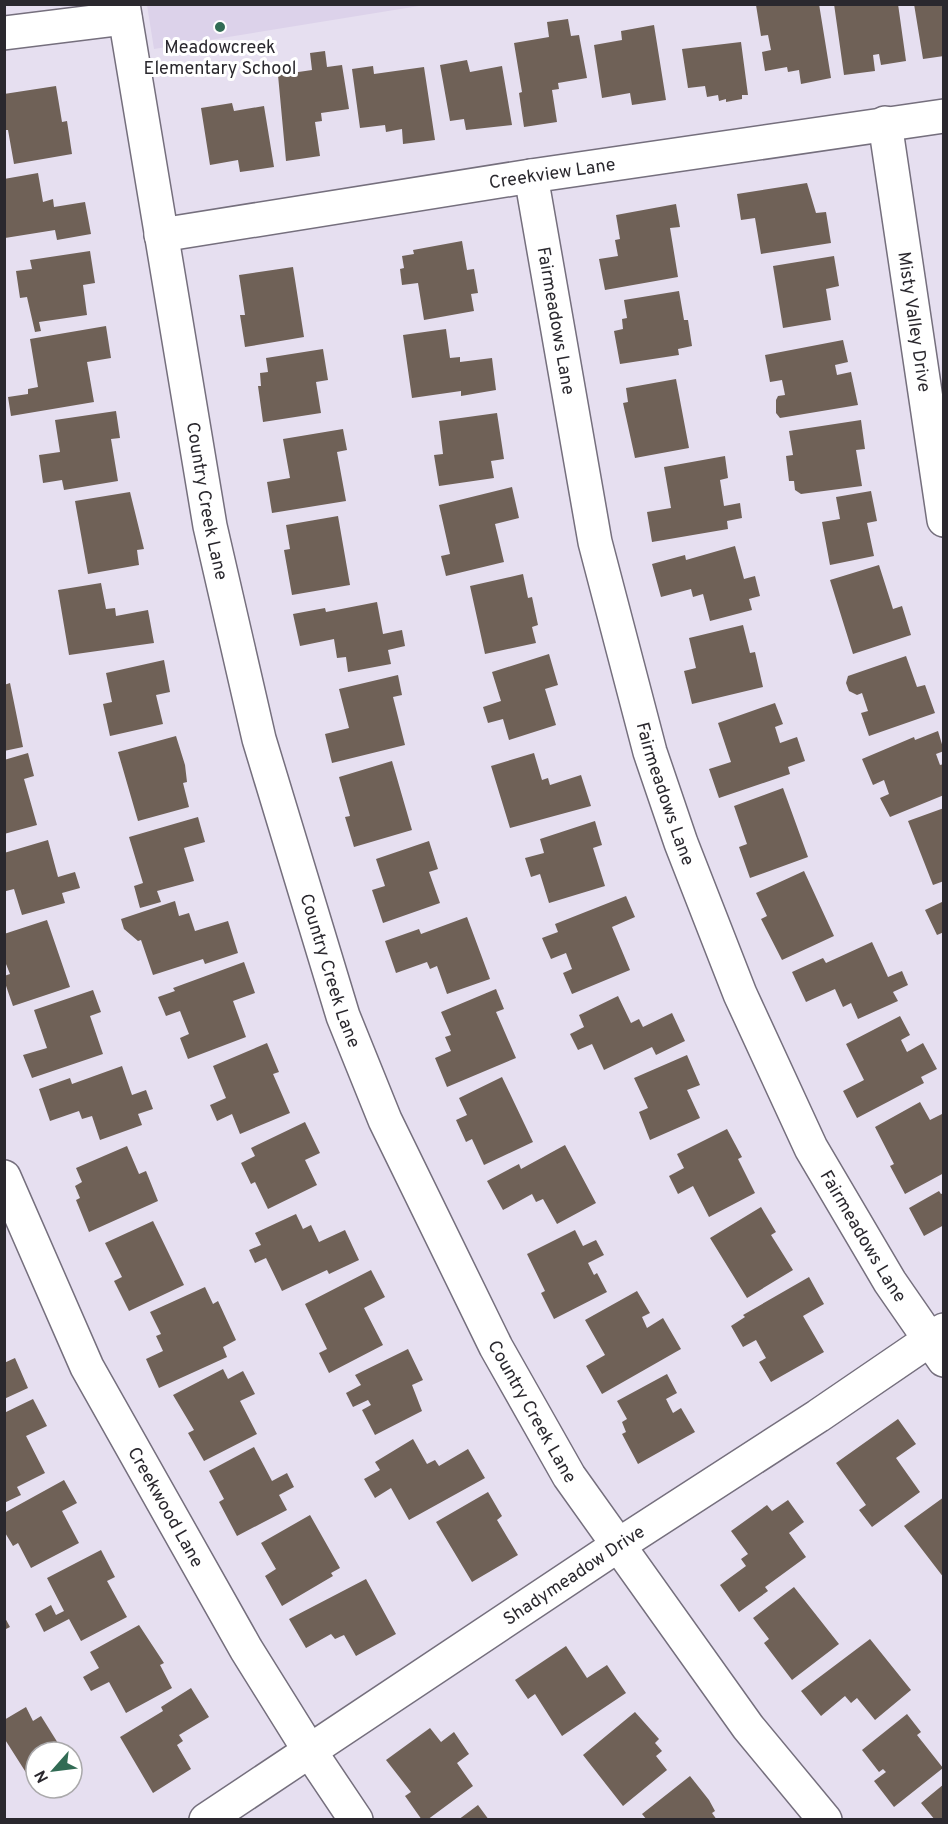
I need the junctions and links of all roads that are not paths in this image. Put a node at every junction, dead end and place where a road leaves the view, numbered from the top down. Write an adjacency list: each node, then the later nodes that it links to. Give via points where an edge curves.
1 (124, 11): 2 (street); 6 (street, Country Creek Lane)
2 (4, 33)
3 (944, 116): 4 (street, Creekview Lane)
4 (885, 123): 5 (street, Creekview Lane); 7 (street, Misty Valley Drive)
5 (531, 176): 6 (street, Creekview Lane); 9 (street, Fairmeadows Lane, via 595,542 650,752 681,843 740,994 811,1148 890,1282)
6 (161, 235): 10 (street, Country Creek Lane, via 210,526 259,739 343,1016 385,1120 496,1347 569,1476)
7 (944, 520)
8 (4, 1177): 11 (street, Creekwood Lane, via 87,1367 246,1648)
9 (939, 1343): 10 (street, Shadymeadow Drive)
10 (617, 1546): 11 (street, Shadymeadow Drive); 14 (street, Country Creek Lane, via 748,1727)
11 (309, 1750): 12 (street, Shadymeadow Drive); 13 (street, Creekwood Lane)
12 (206, 1820)
13 (356, 1820)
14 (825, 1820)

